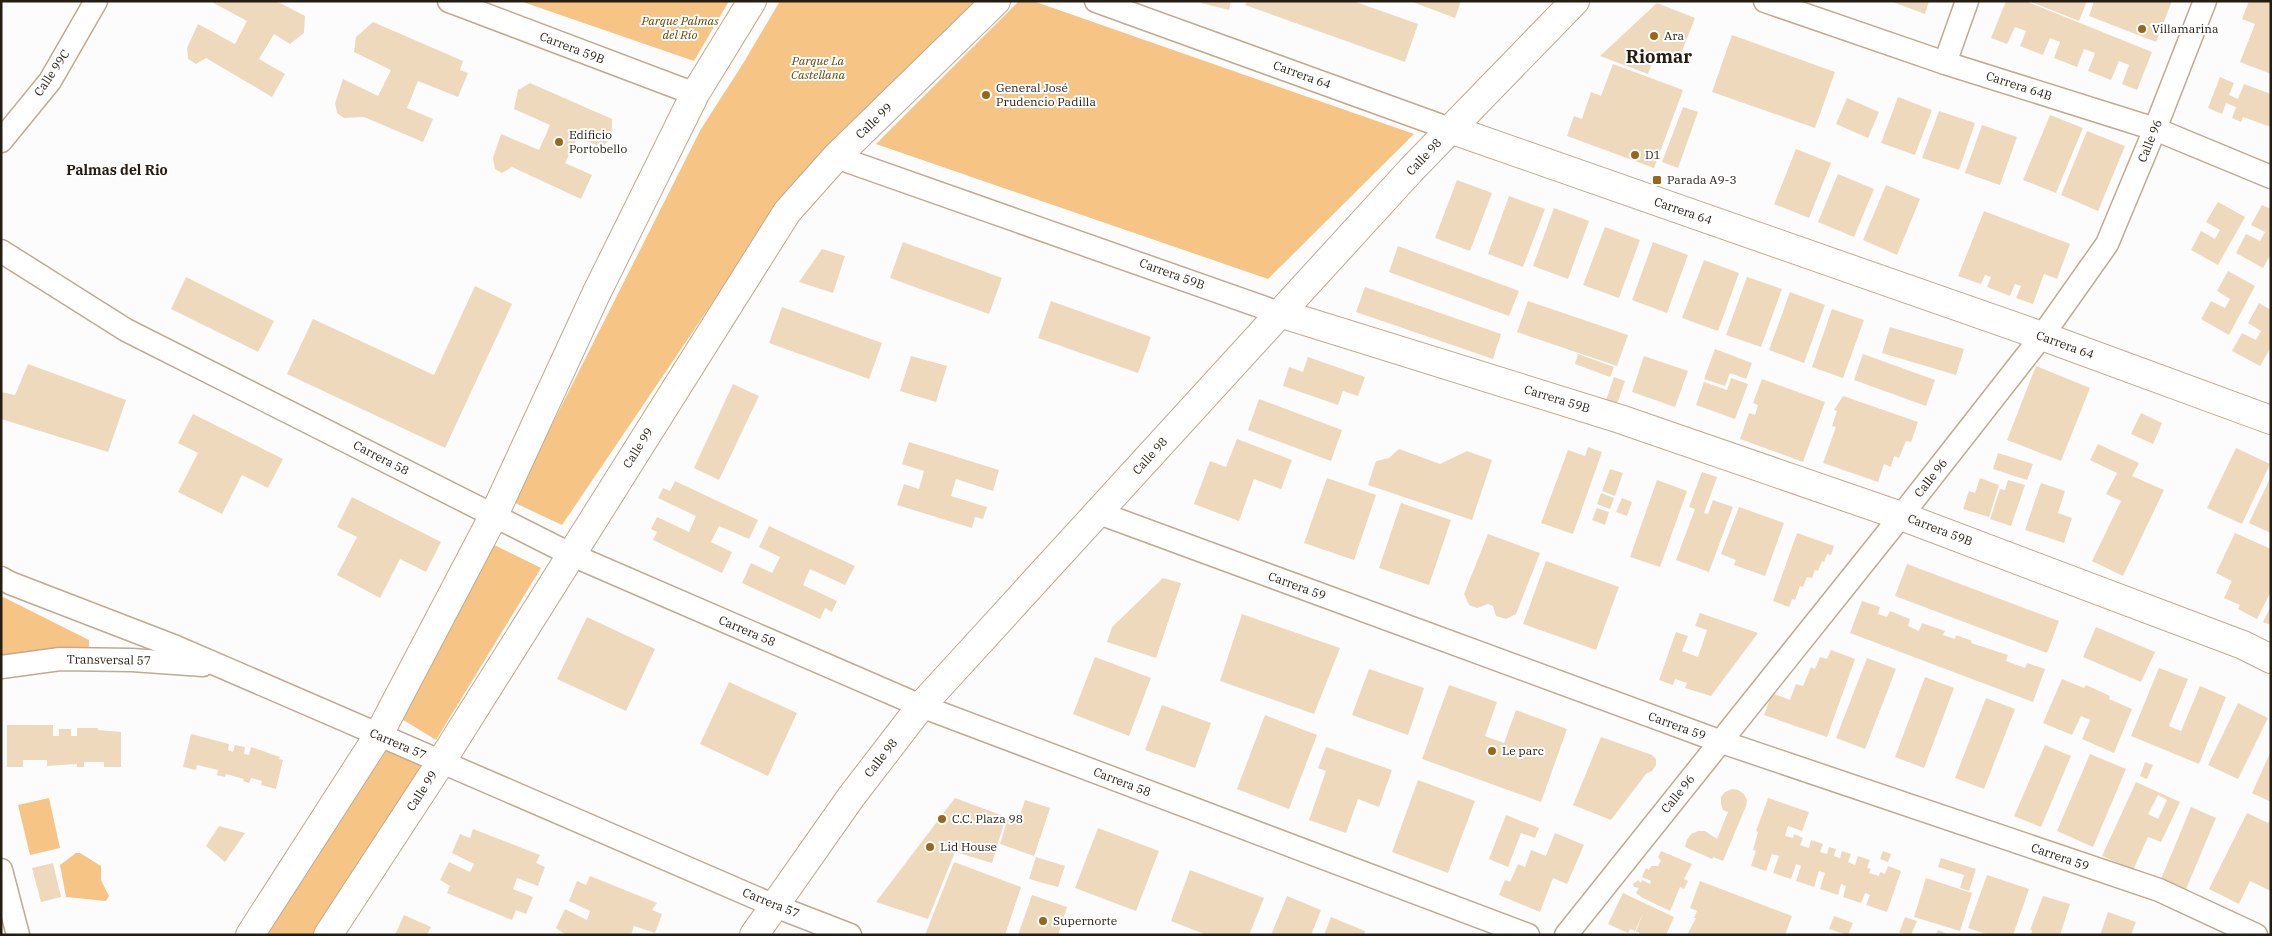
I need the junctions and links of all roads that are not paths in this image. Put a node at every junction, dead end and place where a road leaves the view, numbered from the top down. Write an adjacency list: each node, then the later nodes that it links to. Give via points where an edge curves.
1 (96, 1): 14 (street, Calle 99C, via 50,80)
2 (449, 1): 11 (street, Carrera 59B)
3 (752, 1): 11 (street)
4 (996, 1): 15 (street, Calle 99)
5 (1096, 1): 12 (street, Carrera 64)
6 (1574, 1): 12 (street, Calle 98)
7 (1765, 1): 10 (street, Carrera 64B)
8 (1968, 1): 10 (street)
9 (2205, 1): 13 (street, Calle 96)
10 (1945, 63): 13 (street, Carrera 64B)
11 (695, 94): 22 (street, via 596,294)
12 (1450, 129): 18 (street, Calle 98); 19 (street, Carrera 64)
13 (2155, 129): 16 (street, Carrera 64B); 19 (street, Calle 96, via 2107,244)
14 (1, 141)
15 (836, 158): 18 (street, Carrera 59B); 24 (street, Calle 99, via 787,212)
16 (2271, 177)
17 (1, 251): 22 (street, Carrera 58, via 126,330)
18 (1279, 313): 21 (street, Calle 98); 23 (street, Carrera 59B, via 1620,419)
19 (2042, 336): 20 (street, Carrera 64); 23 (street, Calle 96)
20 (2271, 420)
21 (1099, 513): 29 (street, Calle 98); 31 (street, Carrera 59)
22 (494, 515): 24 (street, Carrera 58); 30 (street)
23 (1901, 516): 26 (street, Carrera 59B, via 2243,645); 31 (street, Calle 96)
24 (572, 555): 29 (street, Carrera 58); 32 (street, Calle 99)
25 (1, 578): 27 (street, Carrera 57)
26 (2271, 659)
27 (216, 666): 28 (street, Transversal 57, via 60,659); 30 (street, Carrera 57)
28 (1, 667)
29 (921, 706): 34 (street, Calle 98, via 851,796); 40 (street, Carrera 58)
30 (378, 736): 32 (street, Carrera 57); 36 (street)
31 (1720, 742): 41 (street, Calle 96); 42 (street, Carrera 59, via 2159,890)
32 (441, 762): 34 (street, Carrera 57); 37 (street, Calle 99)
33 (1, 870): 35 (street)
34 (775, 906): 38 (street, Calle 98); 39 (street, Carrera 57)
35 (18, 935)
36 (250, 935)
37 (328, 935)
38 (754, 935)
39 (850, 935)
40 (1528, 935)
41 (1566, 935)
42 (2256, 935)

